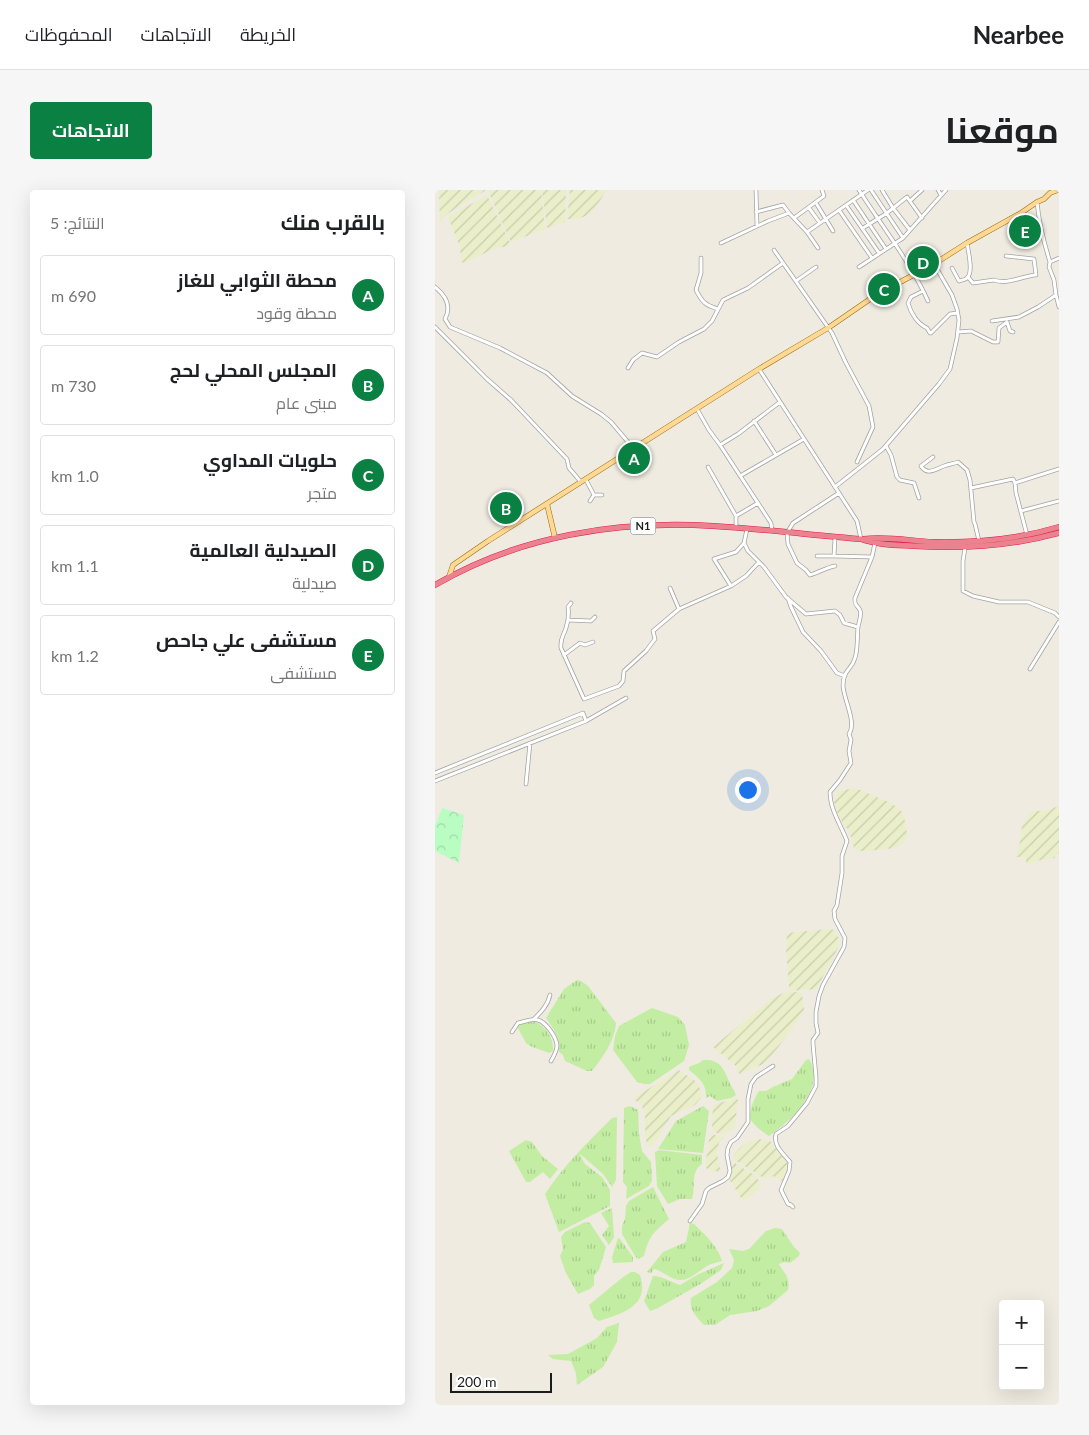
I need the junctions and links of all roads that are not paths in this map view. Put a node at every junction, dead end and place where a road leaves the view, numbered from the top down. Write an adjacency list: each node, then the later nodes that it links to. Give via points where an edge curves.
1 (756, 190): 20 (street)
2 (822, 190): 15 (street, via 824,196)
3 (859, 190): 10 (street)
4 (869, 190): 10 (street); 22 (street)
5 (882, 190): 18 (street)
6 (921, 190): 13 (street)
7 (938, 190): 11 (street)
8 (947, 190): 11 (street)
9 (1058, 190): 14 (main road)
10 (861, 194): 12 (street); 26 (street)
11 (941, 195): 24 (street)
12 (853, 200): 16 (street); 28 (street)
13 (910, 201): 18 (street, via 907,197); 24 (street)
14 (1037, 202): 36 (main road); 46 (street, via 1037,214)
15 (816, 203): 17 (street); 25 (street)
16 (846, 205): 19 (street); 30 (street)
17 (809, 208): 23 (street); 27 (street)
18 (893, 208): 22 (street); 31 (street)
19 (839, 210): 25 (street); 44 (street)
20 (757, 212): 21 (street, via 783,205); 29 (street)
21 (789, 213): 23 (street); 29 (street)
22 (887, 213): 26 (street); 34 (street)
23 (794, 218): 33 (street)
24 (922, 218): 31 (street)
25 (826, 219): 27 (street); 32 (street)
26 (878, 219): 28 (street); 37 (street)
27 (820, 223): 33 (street)
28 (869, 224): 30 (street); 39 (street)
29 (757, 226): 35 (street)
30 (863, 228): 41 (street)
31 (910, 230): 34 (street)
32 (833, 231)
33 (807, 232): 38 (street)
34 (903, 238): 37 (street)
35 (721, 243)
36 (967, 243): 48 (main road); 53 (street, via 971,265)
37 (894, 244): 39 (street); 52 (street)
38 (818, 248)
39 (886, 249): 41 (street)
40 (774, 250): 47 (street)
41 (879, 253): 44 (street)
42 (1006, 256): 53 (street, via 1034,259 1036,275 997,282 973,283)
43 (701, 258): 60 (street, via 696,290 707,305)
44 (872, 258): 50 (street)
45 (1059, 258): 46 (street)
46 (1051, 262): 57 (street, via 1049,267 1055,280)
47 (783, 263): 54 (street); 60 (street, via 748,288 723,300)
48 (934, 264): 52 (main road); 61 (street, via 952,295)
49 (816, 267): 54 (street)
50 (859, 267)
51 (953, 268): 53 (street, via 959,281)
52 (913, 274): 56 (street); 65 (main road)
53 (968, 278)
54 (795, 281): 65 (street)
55 (435, 287): 76 (street, via 449,307 445,319 450,327 547,373 572,396 611,422)
56 (923, 291): 58 (street); 61 (street, via 908,303 921,326 930,333 950,314)
57 (1056, 295): 59 (street); 62 (street)
58 (928, 301)
59 (1059, 307)
60 (718, 309): 68 (street, via 704,329 657,357 642,353)
61 (957, 313): 66 (street)
62 (1007, 320): 63 (street); 66 (street, via 999,328 998,342 971,331); 67 (street, via 1009,330)
63 (992, 321)
64 (435, 327): 84 (street, via 567,459 569,468)
65 (828, 328): 69 (main road); 79 (street, via 869,406 872,418 873,427)
66 (958, 332): 75 (street, via 950,369)
67 (1013, 332)
68 (628, 368)
69 (759, 369): 70 (street); 71 (main road)
70 (780, 402): 72 (street); 73 (street)
71 (697, 409): 74 (street); 76 (main road)
72 (754, 421): 74 (street); 77 (street)
73 (803, 439): 77 (street); 86 (street)
74 (720, 445): 82 (street)
75 (886, 446): 86 (street); 91 (street, via 897,477 914,483)
76 (634, 449): 83 (main road)
77 (776, 455): 82 (street)
78 (933, 457): 87 (street, via 921,466 923,470 927,472 958,462 967,470)
79 (857, 462)
80 (708, 467): 97 (street)
81 (1059, 469): 85 (street)
82 (740, 476): 94 (street)
83 (586, 480): 84 (main road); 89 (street)
84 (581, 483): 95 (main road)
85 (1015, 483): 87 (street, via 1013,479); 96 (street)
86 (835, 487): 88 (street)
87 (971, 488): 108 (street)
88 (839, 493): 102 (street, via 793,523); 107 (street, via 857,521)
89 (594, 495): 90 (street); 92 (street)
90 (602, 495)
91 (919, 498)
92 (591, 501)
93 (1059, 501): 96 (street)
94 (758, 503): 97 (street); 101 (street, via 771,523)
95 (547, 504): 106 (main road); 117 (main road, via 453,565)
96 (1021, 511): 104 (street)
97 (736, 516): 99 (street)
98 (1059, 527): 104 (highway, N1)
99 (736, 528): 100 (highway, N1); 106 (highway, N1, via 648,525)
100 (747, 529): 101 (highway, N1); 109 (street)
101 (771, 532): 102 (highway, N1)
102 (787, 533): 105 (highway, N1); 116 (street, via 788,544 797,563 810,575)
103 (1059, 533): 111 (highway, N1)
104 (1027, 534): 108 (highway, N1)
105 (835, 537): 107 (highway, N1); 113 (street)
106 (555, 538): 117 (highway, N1, via 508,551)
107 (861, 539): 108 (highway, N1); 110 (highway, N1)
108 (979, 541)
109 (744, 543): 115 (street); 119 (street, via 736,552 714,559)
110 (875, 543): 111 (highway, N1); 114 (street)
111 (965, 548): 125 (street, via 963,591 999,602 1027,602)
112 (817, 556): 113 (street)
113 (834, 556): 114 (street)
114 (872, 557): 128 (street, via 855,598 860,614)
115 (759, 562): 119 (street); 121 (street)
116 (835, 566)
117 (449, 577): 118 (highway, N1)
118 (435, 585)
119 (731, 586): 123 (street)
120 (670, 588): 123 (street)
121 (787, 598): 128 (street, via 806,614 835,611 844,623); 132 (street, via 803,632 837,673)
122 (571, 603): 126 (street)
123 (679, 609): 130 (street, via 653,631 655,639 624,671 619,686 602,693 584,699)
124 (595, 617): 126 (street, via 591,621)
125 (1059, 617)
126 (568, 620): 130 (street, via 560,641)
127 (1059, 622): 131 (street)
128 (858, 627): 132 (street, via 855,661)
129 (593, 642): 130 (street, via 580,643)
130 (564, 655)
131 (1029, 669)
132 (845, 676): 144 (street, via 845,698 853,729 849,734 851,763 830,792 830,800 847,841 834,911 845,938 845,947 819,996 816,1012 818,1033 813,1040 816,1086 807,1103 788,1126 775,1134 774,1139 790,1162 781,1190)
133 (626, 698): 134 (street)
134 (585, 721): 135 (street); 136 (street, via 583,713)
135 (530, 743): 137 (street); 138 (street)
136 (435, 773)
137 (435, 781)
138 (526, 784)
139 (550, 995): 140 (street)
140 (534, 1019): 141 (street, via 518,1023); 142 (street, via 542,1022 554,1036 557,1045)
141 (512, 1032)
142 (551, 1061)
143 (773, 1066): 145 (street, via 751,1084 749,1122 728,1148 728,1176 706,1191 703,1204)
144 (793, 1208)
145 (690, 1221)

